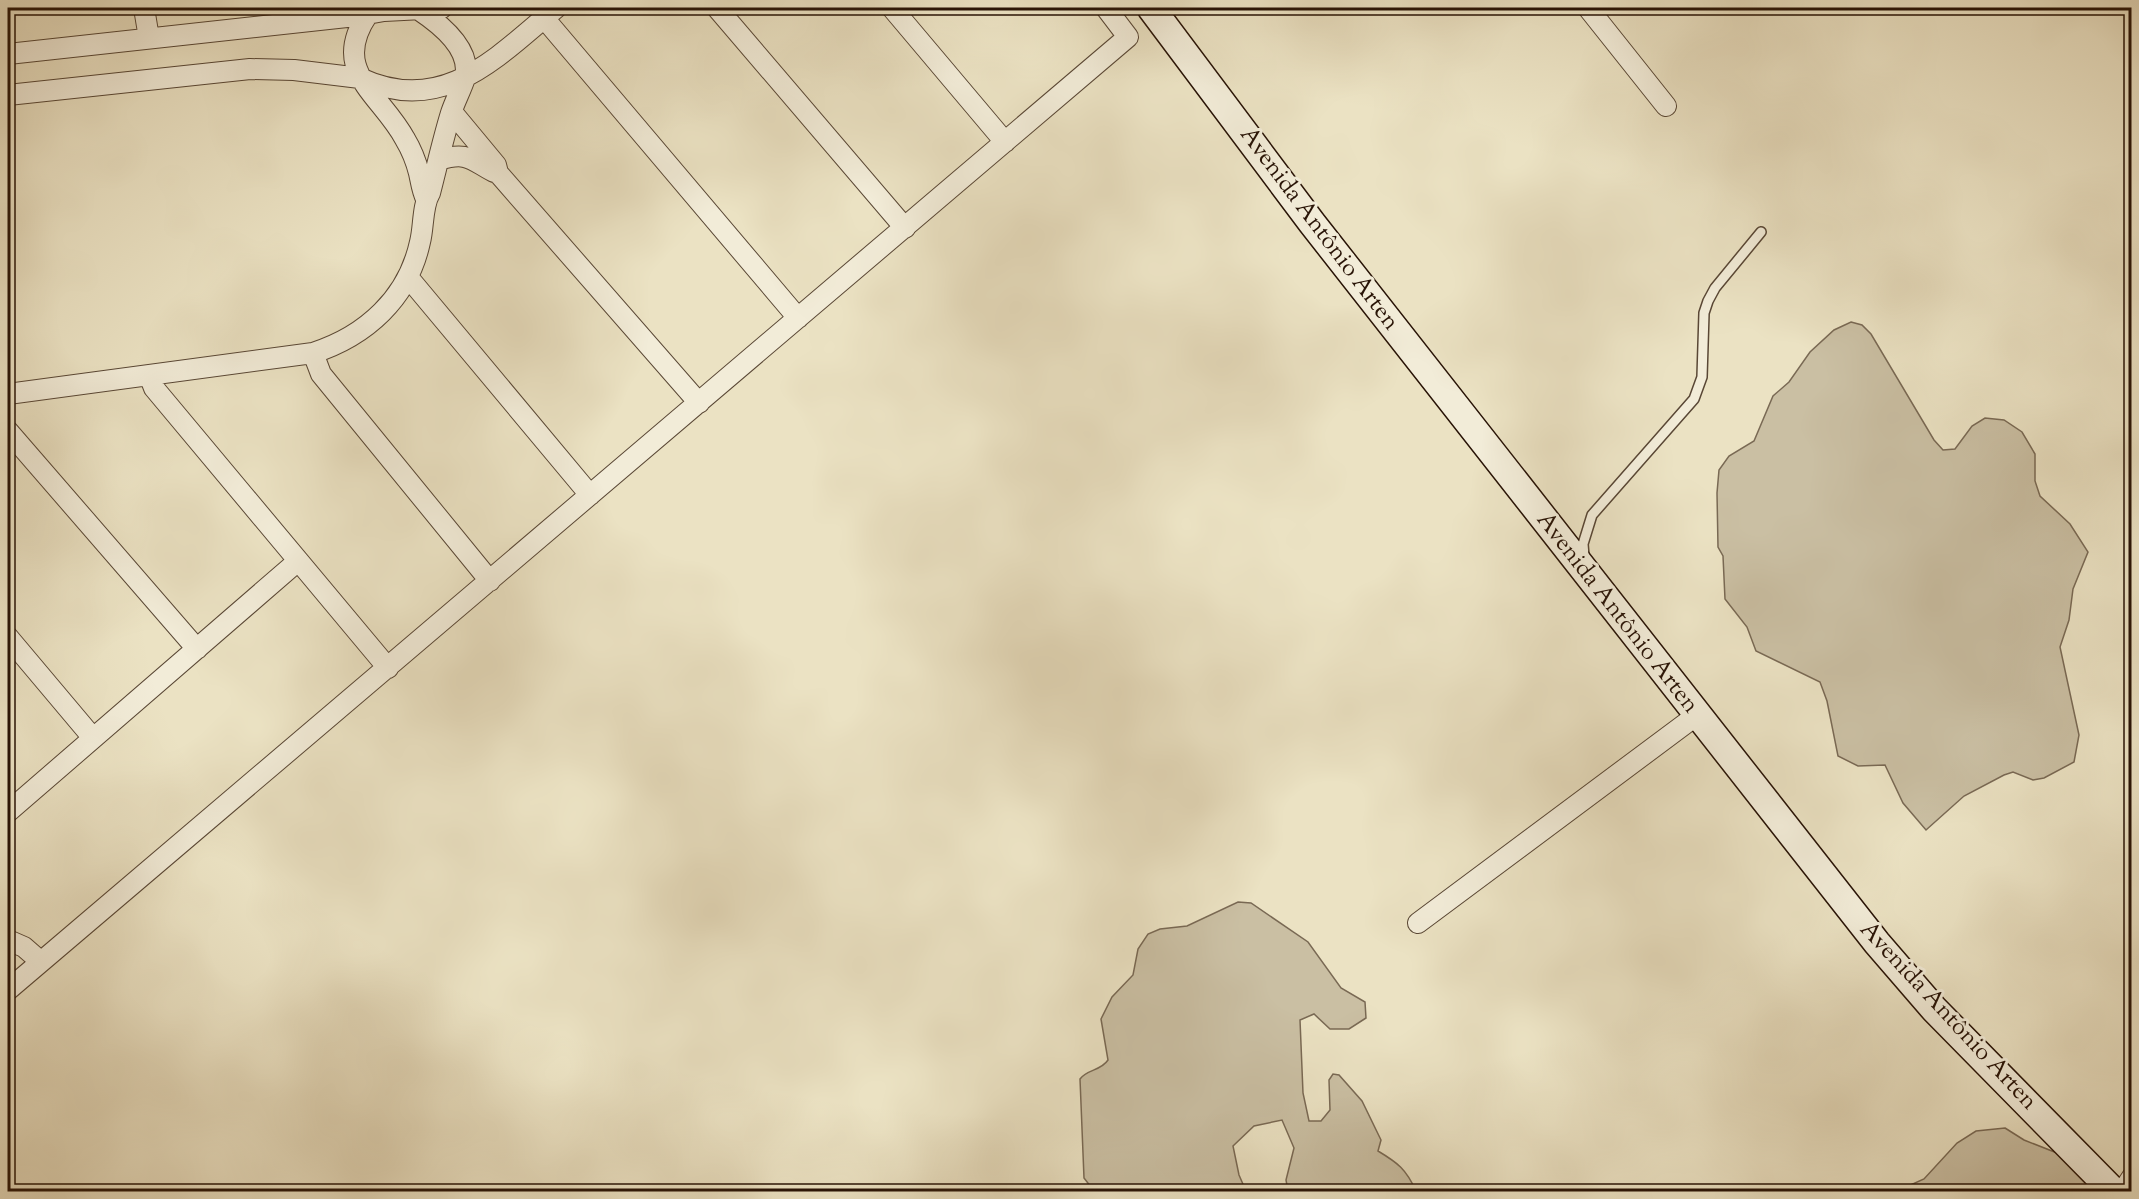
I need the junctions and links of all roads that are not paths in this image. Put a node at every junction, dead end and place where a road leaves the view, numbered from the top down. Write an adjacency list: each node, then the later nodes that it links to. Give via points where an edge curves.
1 (144, 8): 11 (street)
2 (442, 8): 8 (street)
3 (717, 8): 22 (street)
4 (892, 8): 18 (street)
5 (1106, 8): 18 (street, via 1128,37)
6 (1151, 8): 33 (street, Avenida Antônio Arten, via 1312,223)
7 (1588, 8): 16 (street)
8 (419, 10): 10 (street); 13 (street, via 455,42 465,61)
9 (550, 13): 13 (street, via 489,64); 25 (street)
10 (368, 14): 11 (street); 14 (street, via 355,44)
11 (149, 38): 12 (street)
12 (8, 54)
13 (465, 77): 14 (street, via 443,87 413,92 386,88); 17 (street)
14 (360, 78): 15 (street, via 250,69); 21 (street, via 399,128 414,157)
15 (8, 95)
16 (1665, 106)
17 (452, 112): 19 (street); 20 (street, via 496,165)
18 (1005, 142): 22 (street)
19 (439, 160): 20 (street, via 467,157); 21 (street)
20 (498, 173): 29 (street)
21 (426, 199): 24 (street, via 420,244)
22 (904, 228): 25 (street)
23 (1761, 232): 33 (lane, via 1708,301 1704,313 1703,371 1694,399 1592,515 1583,544)
24 (408, 277): 26 (street, via 388,307 368,325 346,340); 31 (street)
25 (798, 318): 29 (street)
26 (313, 353): 27 (street); 34 (street, via 321,374)
27 (149, 375): 28 (street); 32 (street, via 154,388)
28 (8, 394)
29 (699, 403): 31 (street)
30 (8, 431): 36 (street)
31 (590, 495): 34 (street)
32 (298, 561): 36 (street); 37 (street)
33 (1586, 574): 38 (street, Avenida Antônio Arten)
34 (490, 581): 37 (street)
35 (8, 637): 39 (street)
36 (197, 649): 39 (street)
37 (387, 668): 43 (street)
38 (1697, 715): 41 (street); 46 (street, Avenida Antônio Arten, via 1934,1009)
39 (93, 738): 40 (street)
40 (8, 812)
41 (1418, 923)
42 (8, 940): 43 (street)
43 (40, 961): 44 (street)
44 (8, 990)
45 (2132, 1178): 47 (street)
46 (2114, 1191)
47 (2122, 1191)

